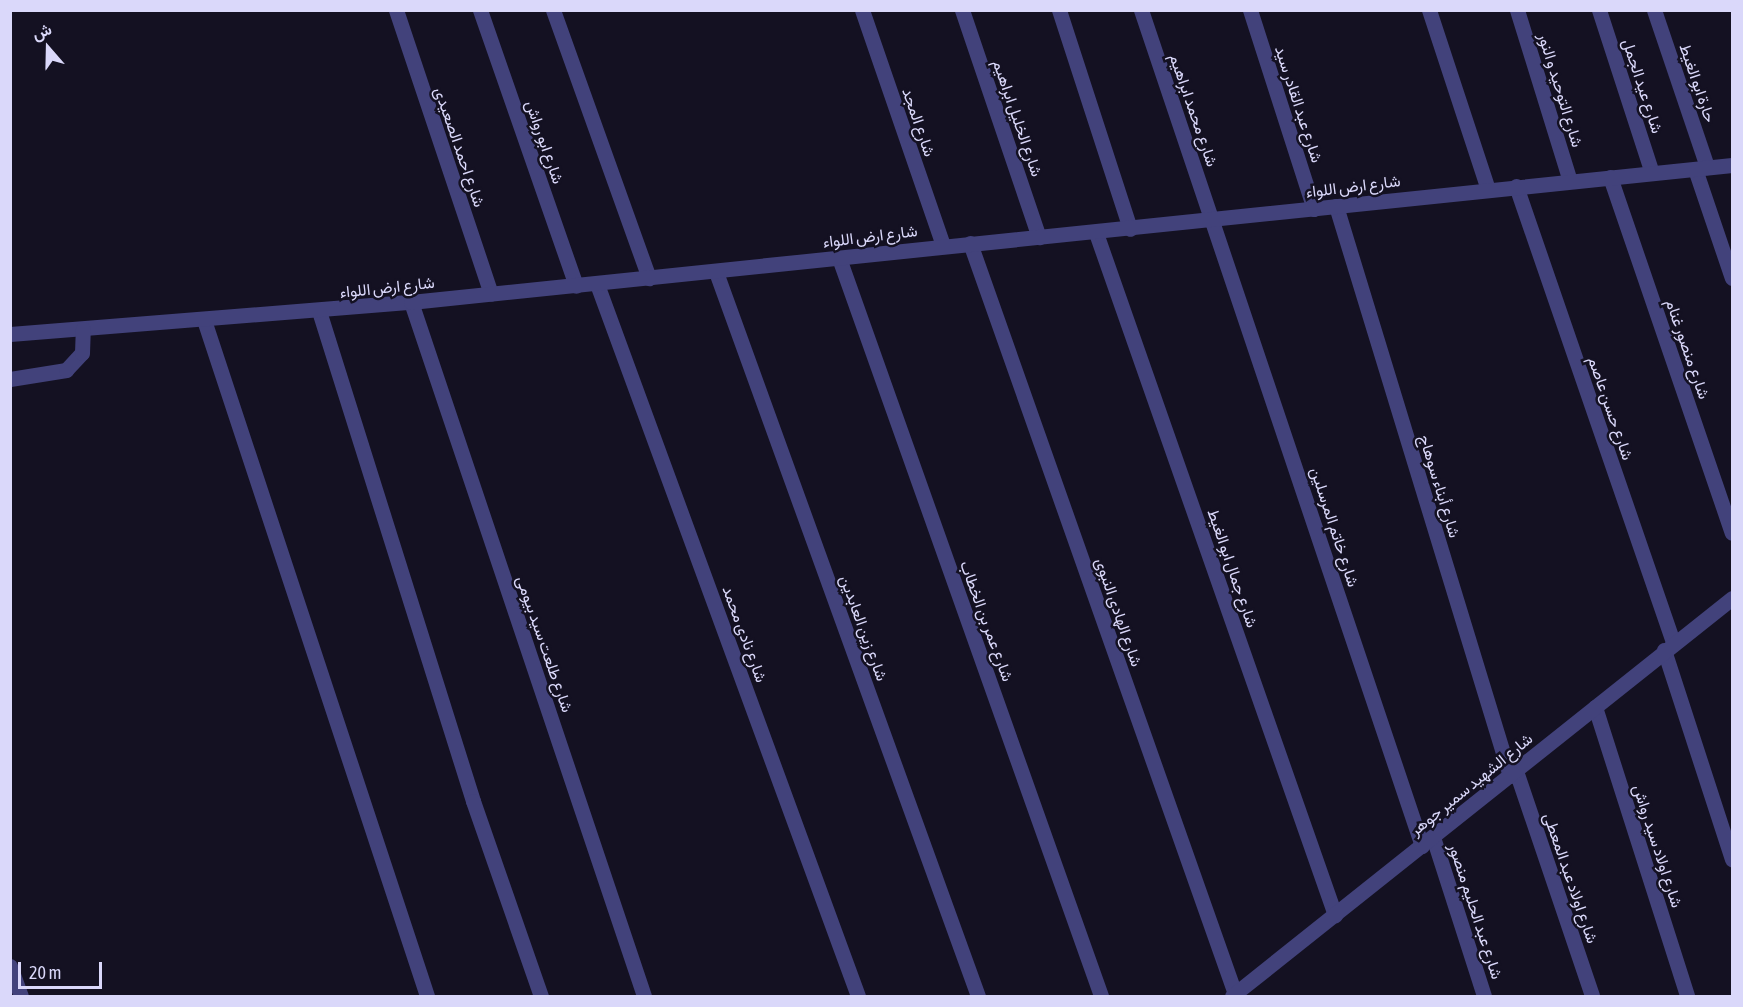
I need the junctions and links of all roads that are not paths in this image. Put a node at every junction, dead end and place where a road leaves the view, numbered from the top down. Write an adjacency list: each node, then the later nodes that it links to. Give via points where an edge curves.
1 (396, 10): 34 (street, شارع احمد الصعيدى)
2 (480, 10): 33 (street, شارع ابو رواش)
3 (553, 10): 30 (street)
4 (862, 10): 27 (street, شارع المجد)
5 (962, 10): 25 (street, شارع الخليل ابراهيم)
6 (1059, 10): 23 (street)
7 (1141, 10): 22 (street, شارع محمد ابراهيم)
8 (1250, 10): 21 (street, شارع عبد القادر سيد)
9 (1429, 10): 19 (street)
10 (1517, 10): 17 (street, شارع التوحيد و النور)
11 (1599, 10): 15 (street, شارع عيد الجمل)
12 (1654, 10): 14 (street, حارة ابو الغيط)
13 (1732, 165): 14 (street, شارع ارض اللواء)
14 (1701, 168): 15 (street, شارع ارض اللواء); 31 (street, حارة ابو الغيط)
15 (1652, 172): 16 (street, شارع ارض اللواء)
16 (1610, 177): 17 (street, شارع ارض اللواء); 41 (street, شارع منصور غنام)
17 (1570, 181): 18 (street, شارع ارض اللواء)
18 (1516, 186): 19 (street, شارع ارض اللواء); 43 (street, شارع حسن عاصم)
19 (1488, 189): 20 (street, شارع ارض اللواء)
20 (1336, 206): 21 (street, شارع ارض اللواء); 45 (street, شارع أبناء سوهاج)
21 (1314, 209): 22 (street, شارع ارض اللواء)
22 (1213, 220): 23 (street, شارع ارض اللواء); 46 (street, شارع خاتم المرسلين)
23 (1130, 229): 24 (street, شارع ارض اللواء)
24 (1096, 233): 25 (street, شارع ارض اللواء); 48 (street, شارع جمال ابو الغيط)
25 (1039, 237): 26 (street, شارع ارض اللواء)
26 (970, 243): 27 (street, شارع ارض اللواء); 50 (street, شارع الهادى النبوى)
27 (944, 245): 28 (street, شارع ارض اللواء)
28 (839, 258): 29 (street, شارع ارض اللواء); 57 (street, شارع عمر بن الخطاب)
29 (716, 272): 30 (street, شارع ارض اللواء); 56 (street, شارع زين العابدين)
30 (649, 278): 32 (street, شارع ارض اللواء)
31 (1732, 278)
32 (597, 284): 33 (street, شارع ارض اللواء); 55 (street, شارع نادى محمد)
33 (576, 286): 34 (street, شارع ارض اللواء)
34 (491, 294): 35 (street, شارع ارض اللواء)
35 (411, 302): 36 (street, شارع ارض اللواء); 54 (street, شارع طلعت سيد بيومى)
36 (319, 311): 37 (street, شارع ارض اللواء); 53 (street, via 473,801)
37 (204, 320): 38 (street, شارع ارض اللواء); 52 (street)
38 (83, 329): 39 (street, شارع ارض اللواء); 40 (street, via 82,353 66,370)
39 (10, 334)
40 (10, 378)
41 (1732, 533)
42 (1732, 598): 43 (street, شارع الشهيد سمير جوهر)
43 (1668, 646): 44 (street, شارع الشهيد سمير جوهر); 47 (street, شارع حسن عاصم)
44 (1594, 707): 45 (street, شارع الشهيد سمير جوهر); 60 (street, شارع اولاد سيد رواش)
45 (1513, 774): 46 (street, شارع الشهيد سمير جوهر); 59 (street, شارع اولاد عبد المعطى)
46 (1428, 842): 48 (street, شارع الشهيد سمير جوهر); 58 (street, شارع عبد الحليم منصور)
47 (1732, 859)
48 (1335, 915): 50 (street, شارع الشهيد سمير جوهر)
49 (10, 966): 51 (street)
50 (1240, 993)
51 (21, 996)
52 (427, 996)
53 (542, 996)
54 (644, 996)
55 (858, 996)
56 (978, 996)
57 (1101, 996)
58 (1484, 996)
59 (1593, 996)
60 (1687, 996)

